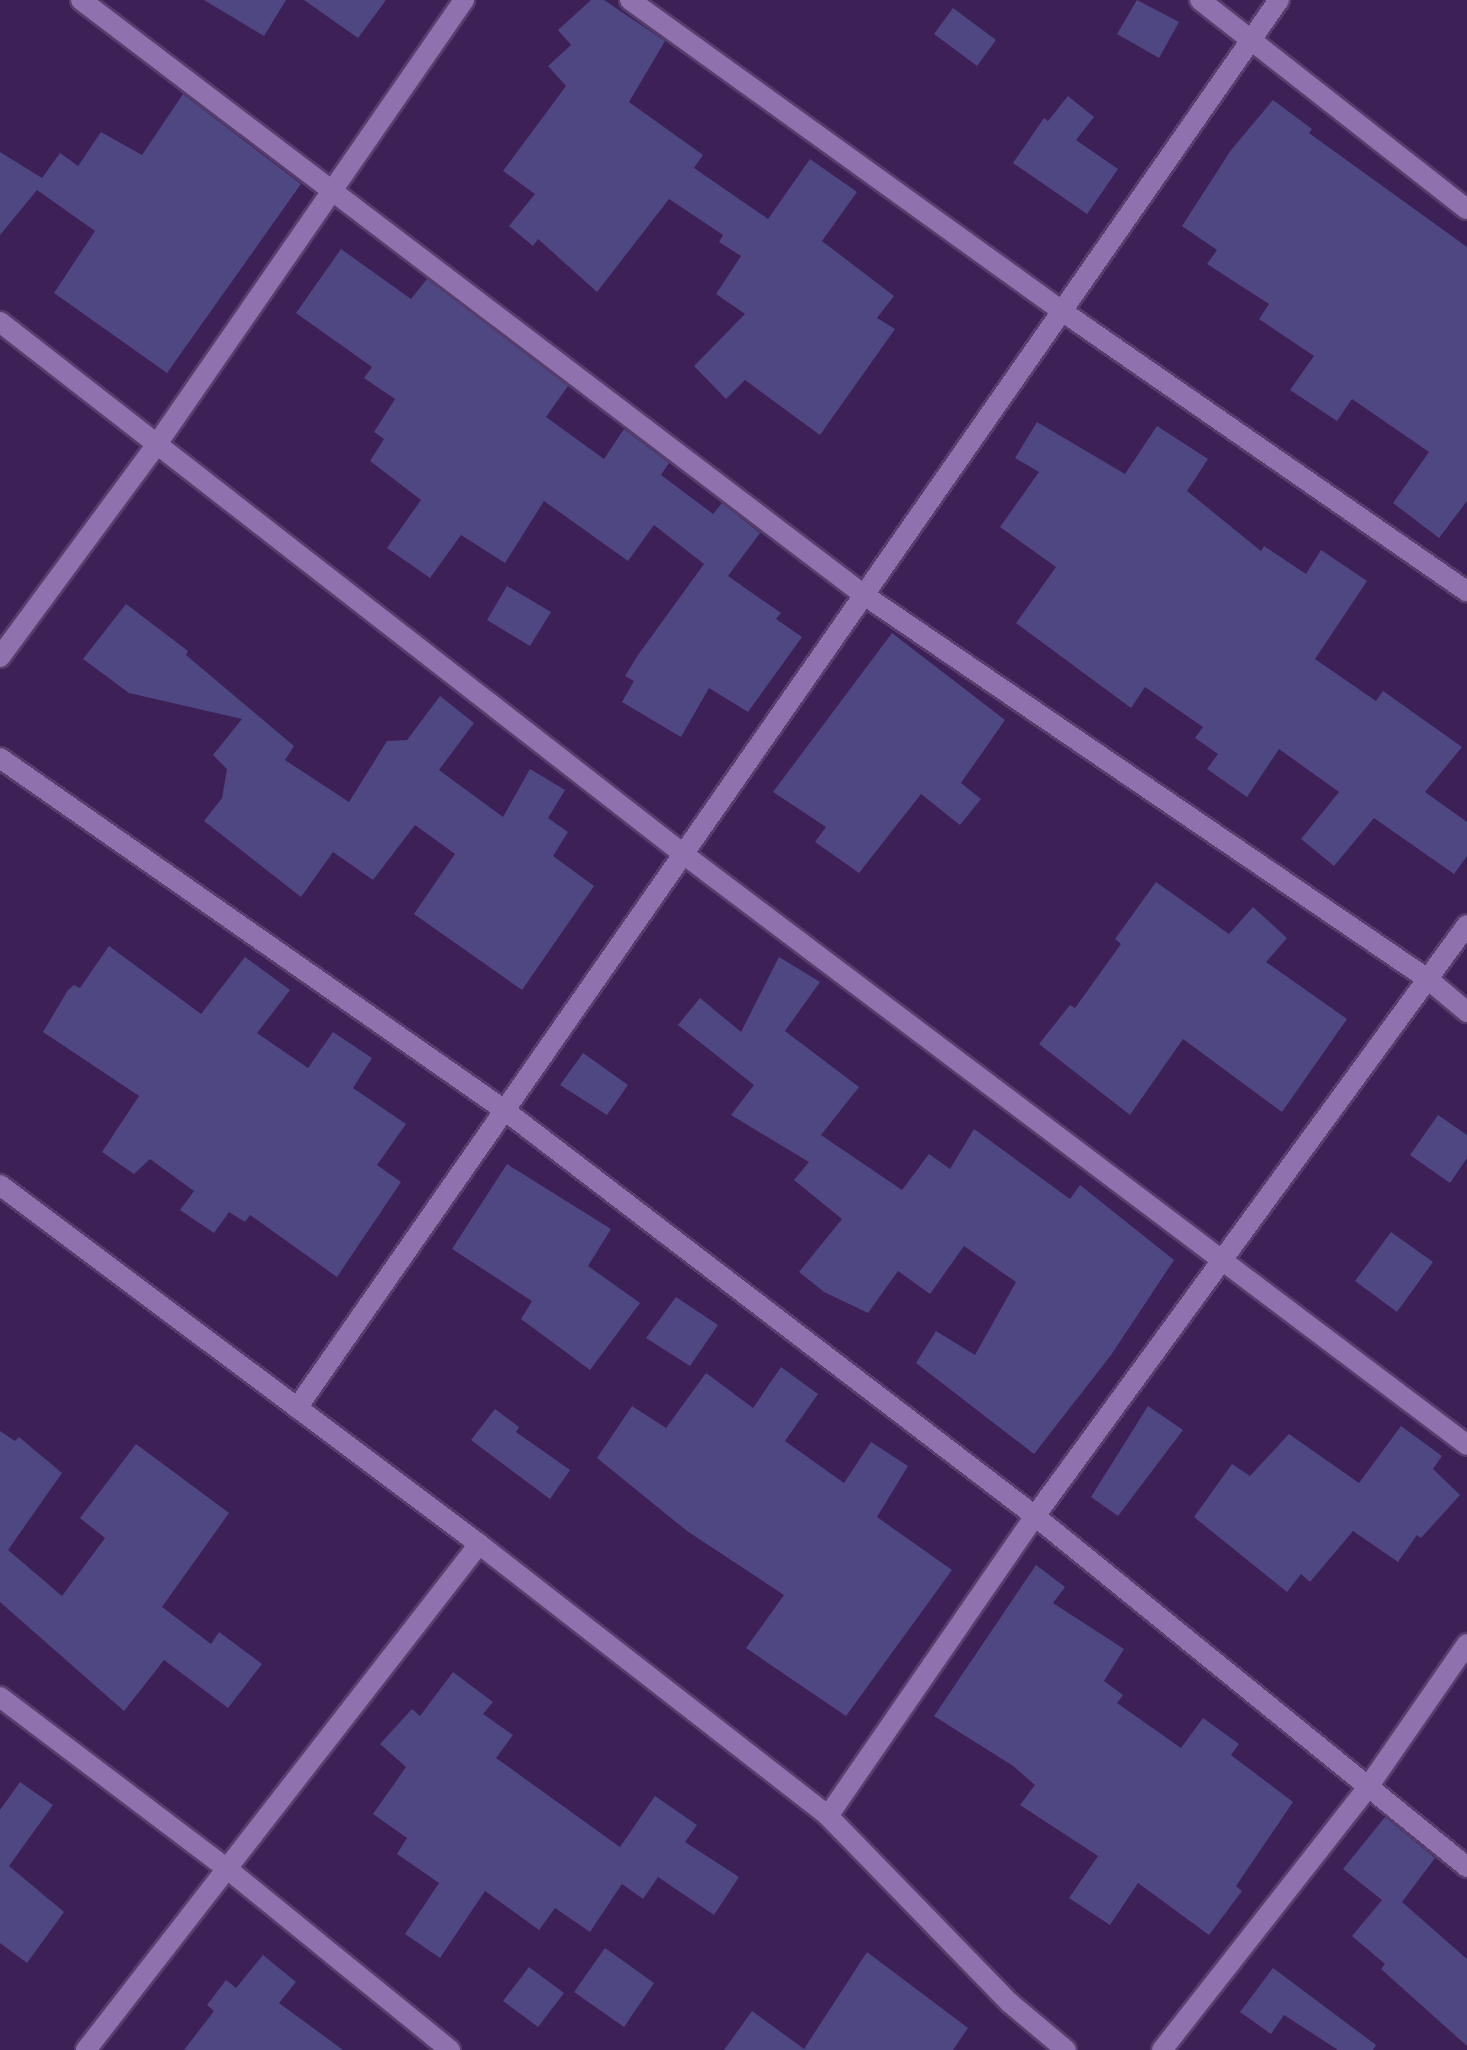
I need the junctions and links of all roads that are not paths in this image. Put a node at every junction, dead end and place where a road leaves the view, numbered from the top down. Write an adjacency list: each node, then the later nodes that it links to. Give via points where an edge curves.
1 (81, 0): 7 (street)
2 (464, 0): 7 (street)
3 (630, 0): 9 (street)
4 (1200, 0): 6 (street)
5 (1279, 0): 6 (street)
6 (1251, 39): 8 (street); 9 (street)
7 (333, 188): 11 (street); 13 (street)
8 (1467, 209)
9 (1059, 309): 12 (street); 13 (street)
10 (0, 322): 11 (street)
11 (157, 444): 14 (street); 16 (street)
12 (1467, 591)
13 (864, 595): 16 (street); 18 (street)
14 (0, 657)
15 (0, 758): 20 (street)
16 (686, 856): 20 (street); 22 (street)
17 (1467, 925): 18 (street)
18 (1429, 980): 19 (street); 22 (street)
19 (1467, 1012)
20 (503, 1109): 23 (street); 25 (street)
21 (0, 1185): 23 (street)
22 (1222, 1260): 24 (street); 25 (street)
23 (297, 1408): 26 (street)
24 (1467, 1445)
25 (1035, 1516): 29 (street); 30 (street)
26 (479, 1544): 30 (street); 31 (street)
27 (1467, 1644): 29 (street)
28 (0, 1697): 31 (street)
29 (1368, 1787): 32 (street); 36 (street)
30 (828, 1816): 35 (street, via 1010,2003)
31 (225, 1867): 33 (street); 34 (street)
32 (1467, 1867)
33 (86, 2050)
34 (450, 2050)
35 (1066, 2050)
36 (1162, 2050)

